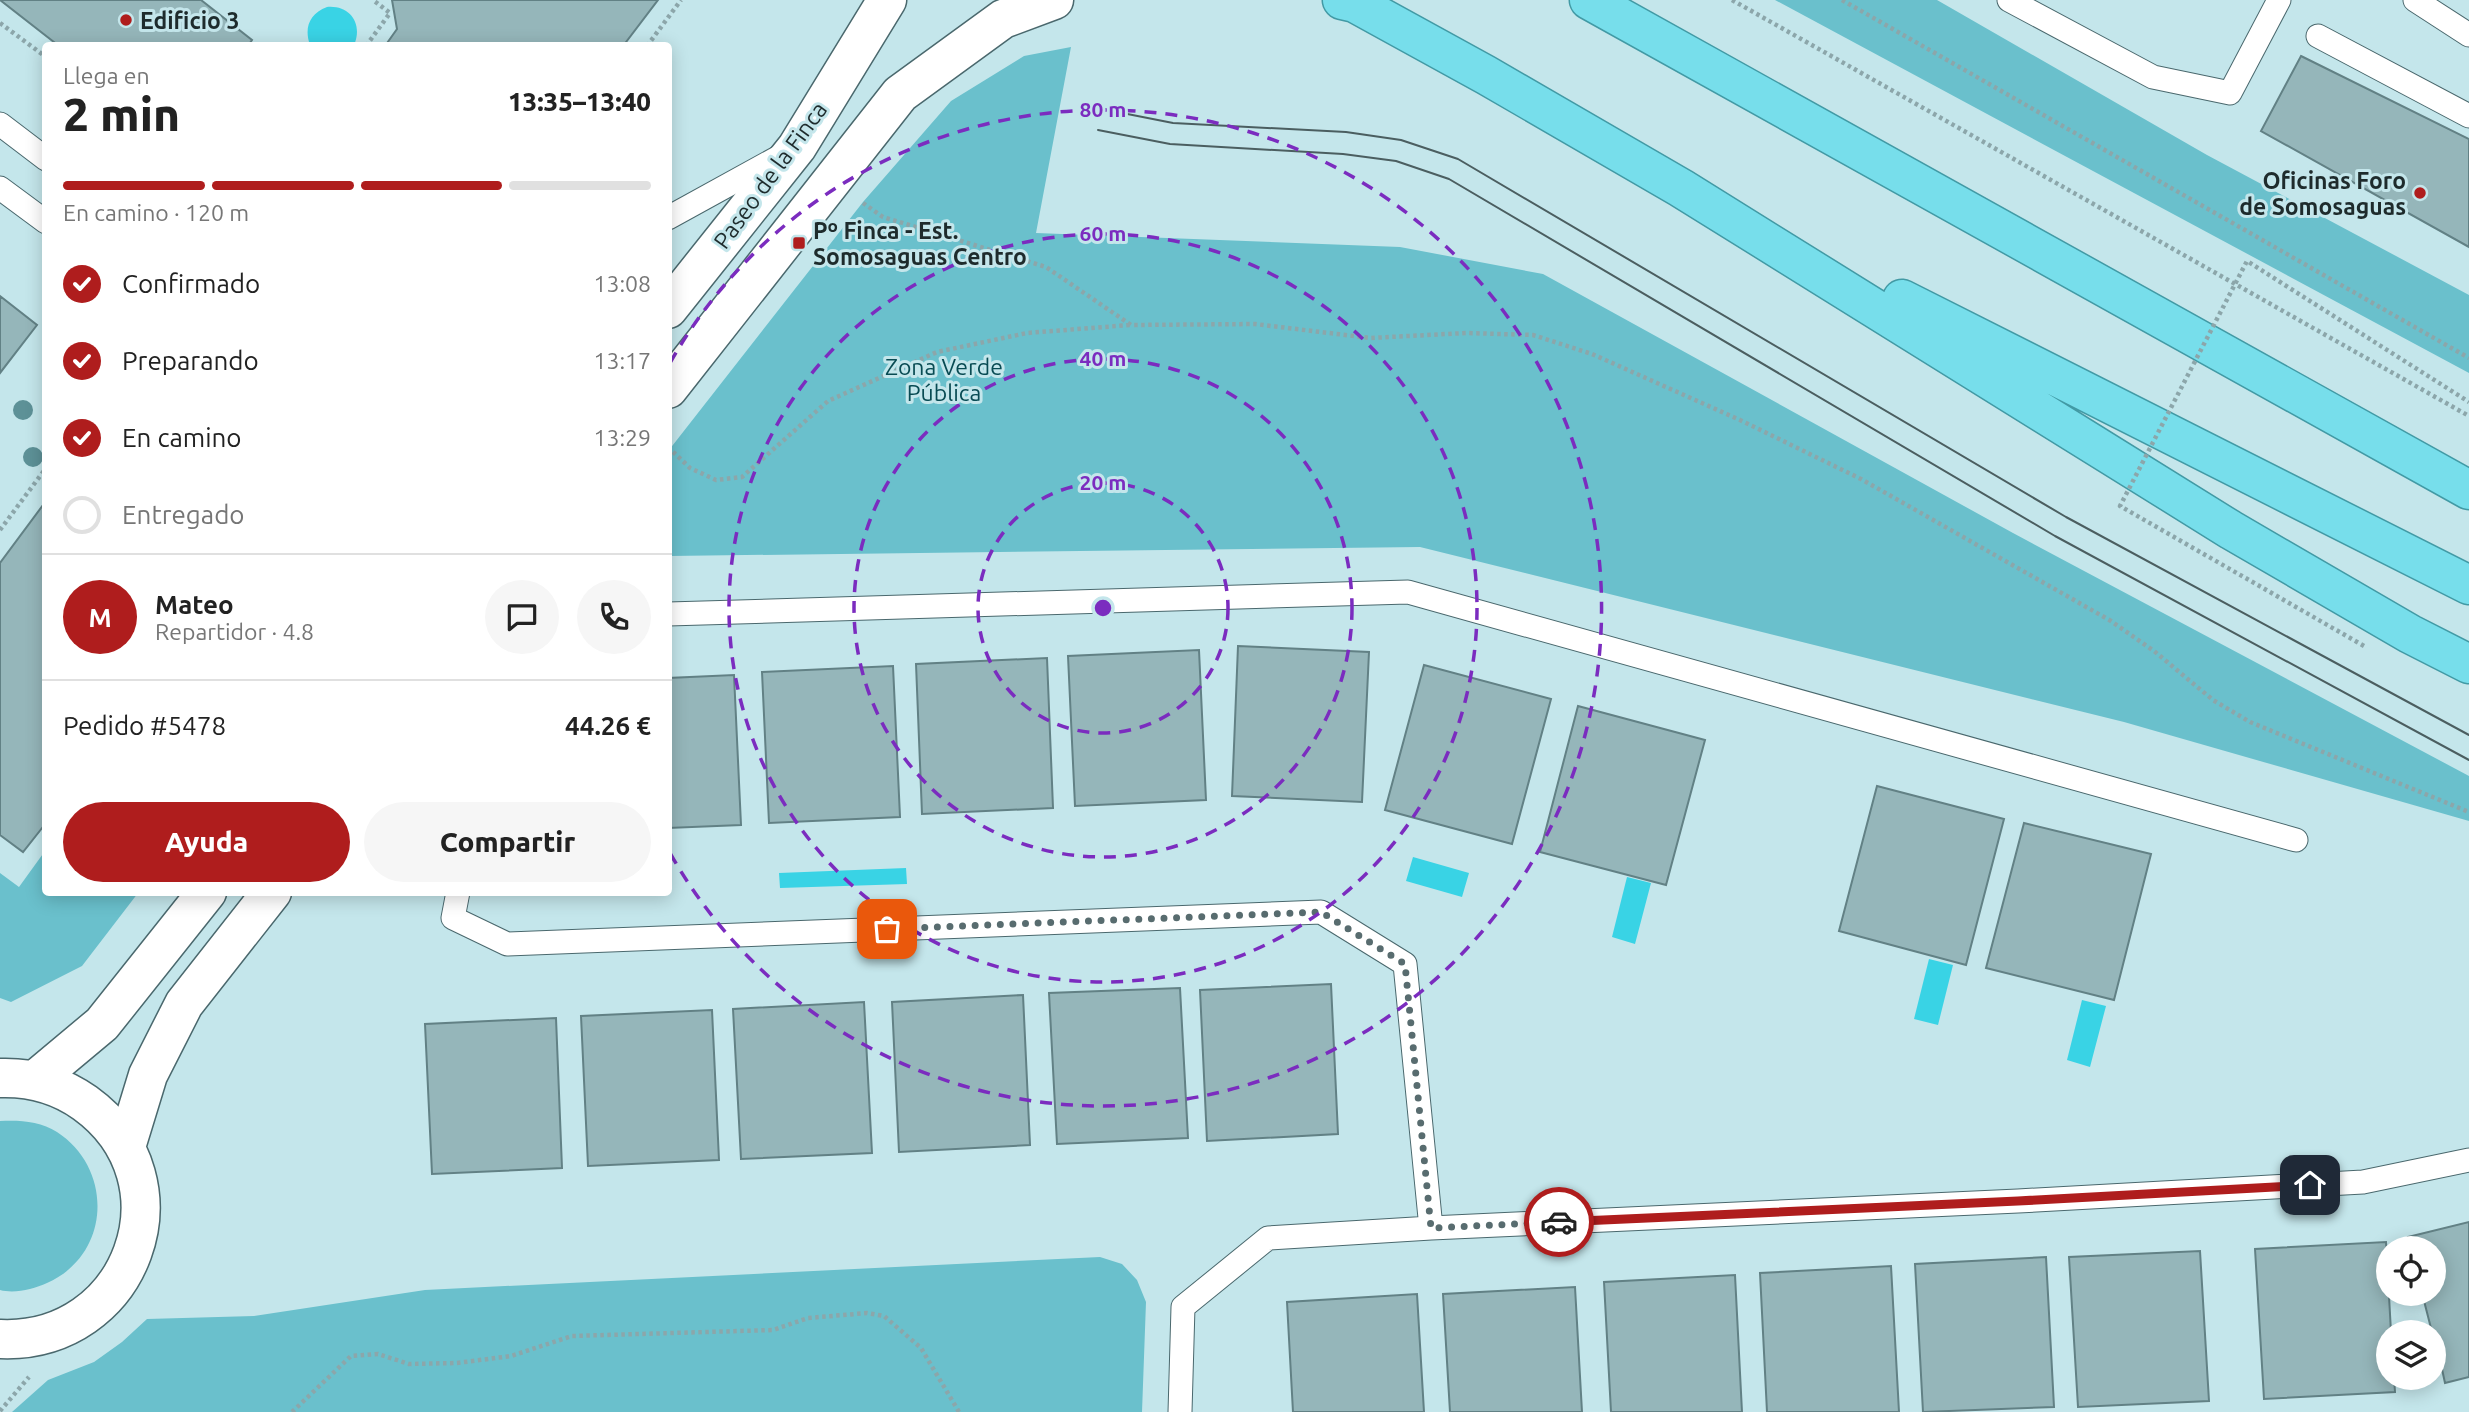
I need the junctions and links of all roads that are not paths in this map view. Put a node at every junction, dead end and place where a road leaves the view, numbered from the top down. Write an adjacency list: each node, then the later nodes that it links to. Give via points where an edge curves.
1 (887, 0): 12 (street, Paseo de la Finca)
2 (1054, 0): 19 (street, via 1003,19 900,94)
3 (1342, 0): 15 (highway, via 1486,75)
4 (1589, 0): 20 (highway)
5 (2009, 0): 6 (lane, via 2153,77 2230,93)
6 (2279, 0)
7 (2415, 0): 8 (lane)
8 (2469, 35)
9 (2318, 36): 10 (lane)
10 (2469, 116)
11 (0, 124): 13 (lane)
12 (797, 147): 16 (lane); 18 (street, Paseo de la Finca)
13 (42, 156)
14 (0, 188): 17 (lane)
15 (1681, 188): 21 (highway); 23 (highway, via 2231,530)
16 (672, 216)
17 (42, 219)
18 (672, 304)
19 (672, 384)
20 (2469, 490)
21 (2469, 585)
22 (672, 614): 24 (lane, via 1408,592)
23 (2469, 664)
24 (2296, 841)
25 (178, 896): 29 (lane)
26 (204, 896): 29 (street)
27 (269, 896): 31 (street, via 184,1004 148,1075)
28 (457, 896): 33 (lane, via 453,918 507,944 1321,912 1405,964)
29 (169, 941): 30 (street, via 102,1024)
30 (9, 1078): 31 (street, via 71,1093 103,1116)
31 (126, 1147): 34 (street, via 139,1184 141,1224 130,1262 109,1296 78,1320 42,1336)
32 (2469, 1160): 33 (lane, via 2363,1182)
33 (1431, 1228): 35 (lane, via 1268,1238 1184,1307)
34 (1, 1341)
35 (1180, 1412)

